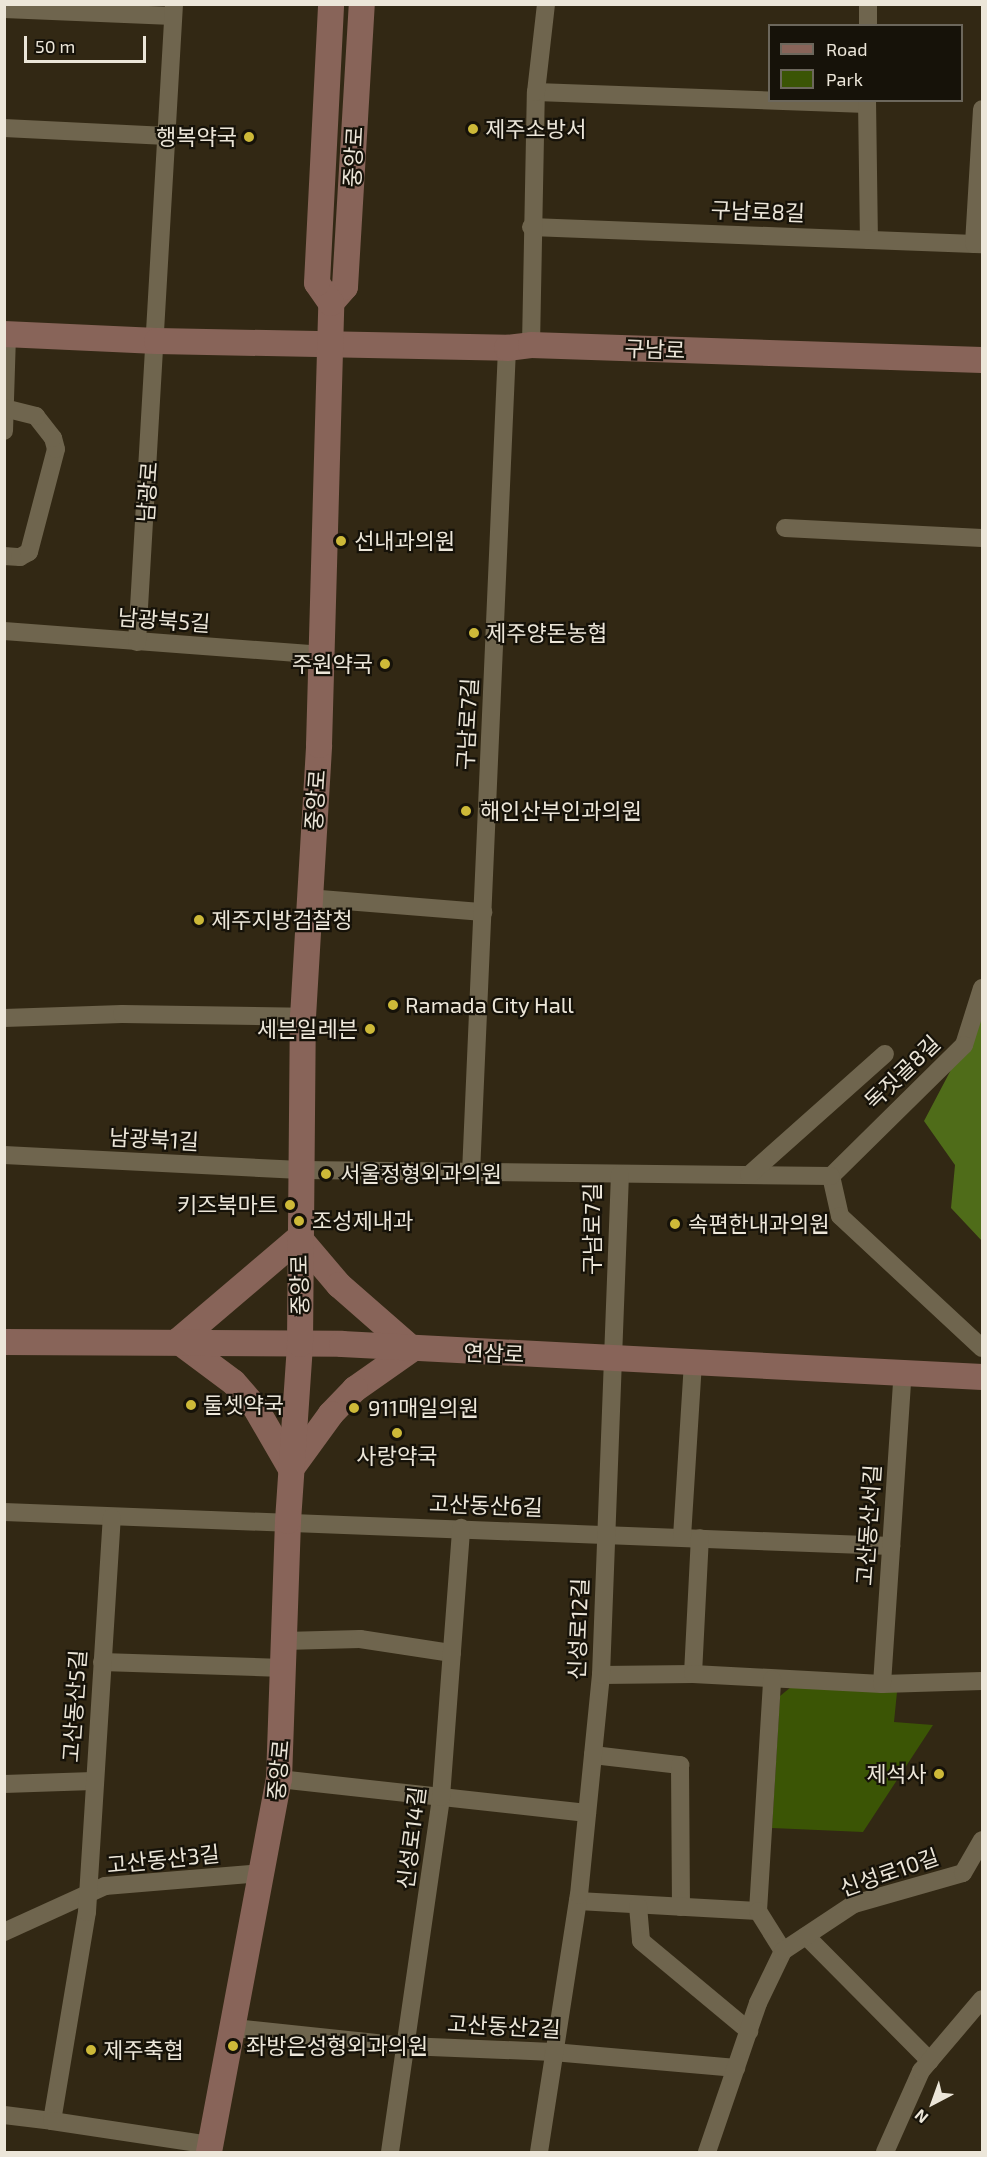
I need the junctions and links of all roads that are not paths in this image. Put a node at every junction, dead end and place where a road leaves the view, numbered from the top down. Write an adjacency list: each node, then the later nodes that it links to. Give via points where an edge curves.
1 (331, 4): 17 (main road, 중앙로, via 316,283)
2 (362, 4): 17 (main road, 중앙로, via 345,287)
3 (546, 4): 8 (street)
4 (868, 4): 7 (street)
5 (4, 9): 6 (street)
6 (174, 10): 13 (street, 남광로)
7 (867, 24)
8 (536, 92): 9 (street); 14 (street)
9 (768, 99)
10 (867, 102): 15 (street)
11 (982, 109): 16 (street)
12 (4, 128): 13 (street)
13 (167, 136): 19 (street, 남광로)
14 (531, 227): 15 (street, 구남로8길); 21 (street)
15 (869, 240): 16 (street, 구남로8길)
16 (978, 244)
17 (331, 303): 20 (main road, 중앙로)
18 (6, 334): 19 (main road); 23 (street)
19 (157, 341): 20 (main road); 29 (street, 남광로)
20 (328, 346): 21 (main road, 구남로); 30 (main road, 중앙로)
21 (519, 347): 22 (main road, 구남로); 32 (street, 구남로7길)
22 (982, 360)
23 (5, 408): 24 (street); 27 (street, via 36,417 53,438 56,449 29,552 20,557)
24 (4, 431)
25 (785, 528): 26 (street)
26 (982, 538)
27 (4, 556)
28 (4, 631): 29 (street, 남광북5길)
29 (137, 642): 30 (street, 남광북5길)
30 (320, 655): 31 (main road, 중앙로, via 319,745)
31 (308, 898): 32 (street); 34 (main road, 중앙로)
32 (483, 912): 39 (street, 구남로7길)
33 (982, 988): 42 (street, 독짓골8길, via 964,1045)
34 (303, 1017): 35 (street, via 122,1014); 38 (main road, 중앙로)
35 (4, 1018)
36 (885, 1054): 41 (street)
37 (4, 1155): 38 (street, 남광북1길)
38 (301, 1170): 39 (street, 구남로7길); 43 (main road, 중앙로)
39 (471, 1173): 40 (street, 구남로7길)
40 (620, 1174): 41 (street); 49 (street, 구남로7길)
41 (749, 1175): 42 (street)
42 (831, 1176): 47 (street, via 840,1216)
43 (299, 1238): 44 (main road); 46 (main road, 중앙로); 48 (main road, via 339,1285)
44 (178, 1341): 45 (main road, 연삼로); 46 (main road, 연삼로); 53 (main road, via 233,1382 255,1407)
45 (4, 1342)
46 (300, 1344): 48 (main road, 연삼로); 53 (main road, 중앙로)
47 (982, 1348)
48 (412, 1349): 49 (main road, 연삼로); 53 (main road, via 355,1389 331,1414)
49 (613, 1357): 50 (main road, 연삼로); 58 (street, 신성로12길)
50 (693, 1360): 51 (main road, 연삼로); 59 (street)
51 (903, 1370): 52 (main road, 연삼로); 60 (street, 고산동산서길)
52 (982, 1377)
53 (291, 1469): 56 (main road, 중앙로)
54 (4, 1512): 55 (street)
55 (112, 1518): 56 (street); 63 (street, 고산동산5길)
56 (288, 1521): 57 (street, 고산동산6길); 61 (main road, 중앙로)
57 (461, 1528): 58 (street, 고산동산6길); 62 (street, 신성로14길)
58 (606, 1534): 59 (street, 고산동산6길); 66 (street, 신성로12길)
59 (691, 1537): 60 (street, 고산동산6길); 65 (street)
60 (891, 1546): 69 (street, 고산동산서길)
61 (284, 1641): 62 (street, via 360,1639); 64 (main road, 중앙로)
62 (452, 1653): 74 (street, 신성로14길)
63 (102, 1662): 64 (street); 72 (street, 고산동산5길)
64 (283, 1668): 71 (main road, 중앙로)
65 (693, 1674): 66 (street); 67 (street)
66 (601, 1675): 70 (street, 신성로12길)
67 (772, 1679): 69 (street); 82 (street)
68 (982, 1681): 69 (street)
69 (882, 1684)
70 (593, 1755): 75 (street, 신성로12길); 81 (street, via 680,1765)
71 (279, 1779): 74 (street); 77 (main road, 중앙로)
72 (93, 1781): 73 (street); 78 (street, 고산동산5길)
73 (4, 1784)
74 (441, 1797): 75 (street); 89 (street, 신성로14길)
75 (587, 1813): 79 (street, 신성로12길)
76 (982, 1840): 84 (street, 신성로10길, via 963,1873 854,1904)
77 (264, 1873): 78 (street, 고산동산3길, via 105,1886); 87 (main road, 중앙로)
78 (85, 1898): 83 (street, 고산동산3길); 94 (street, 고산동산5길, via 87,1912)
79 (578, 1901): 80 (street); 90 (street, 신성로12길)
80 (638, 1906): 81 (street); 88 (street, via 641,1941)
81 (681, 1907): 82 (street)
82 (758, 1911): 85 (street)
83 (4, 1932)
84 (806, 1936): 85 (street, 신성로10길); 91 (street)
85 (783, 1951): 88 (street)
86 (982, 1999): 91 (street)
87 (234, 2028): 89 (street, 고산동산2길); 95 (main road, 중앙로)
88 (749, 2031): 92 (street)
89 (406, 2046): 90 (street, 고산동산2길); 97 (street, 신성로14길)
90 (553, 2052): 92 (street, 고산동산2길); 98 (street, 신성로12길)
91 (930, 2061): 96 (street)
92 (736, 2068): 99 (street)
93 (4, 2115): 94 (street)
94 (52, 2121): 95 (street)
95 (210, 2149)
96 (892, 2151)
97 (390, 2152)
98 (539, 2152)
99 (707, 2152)

